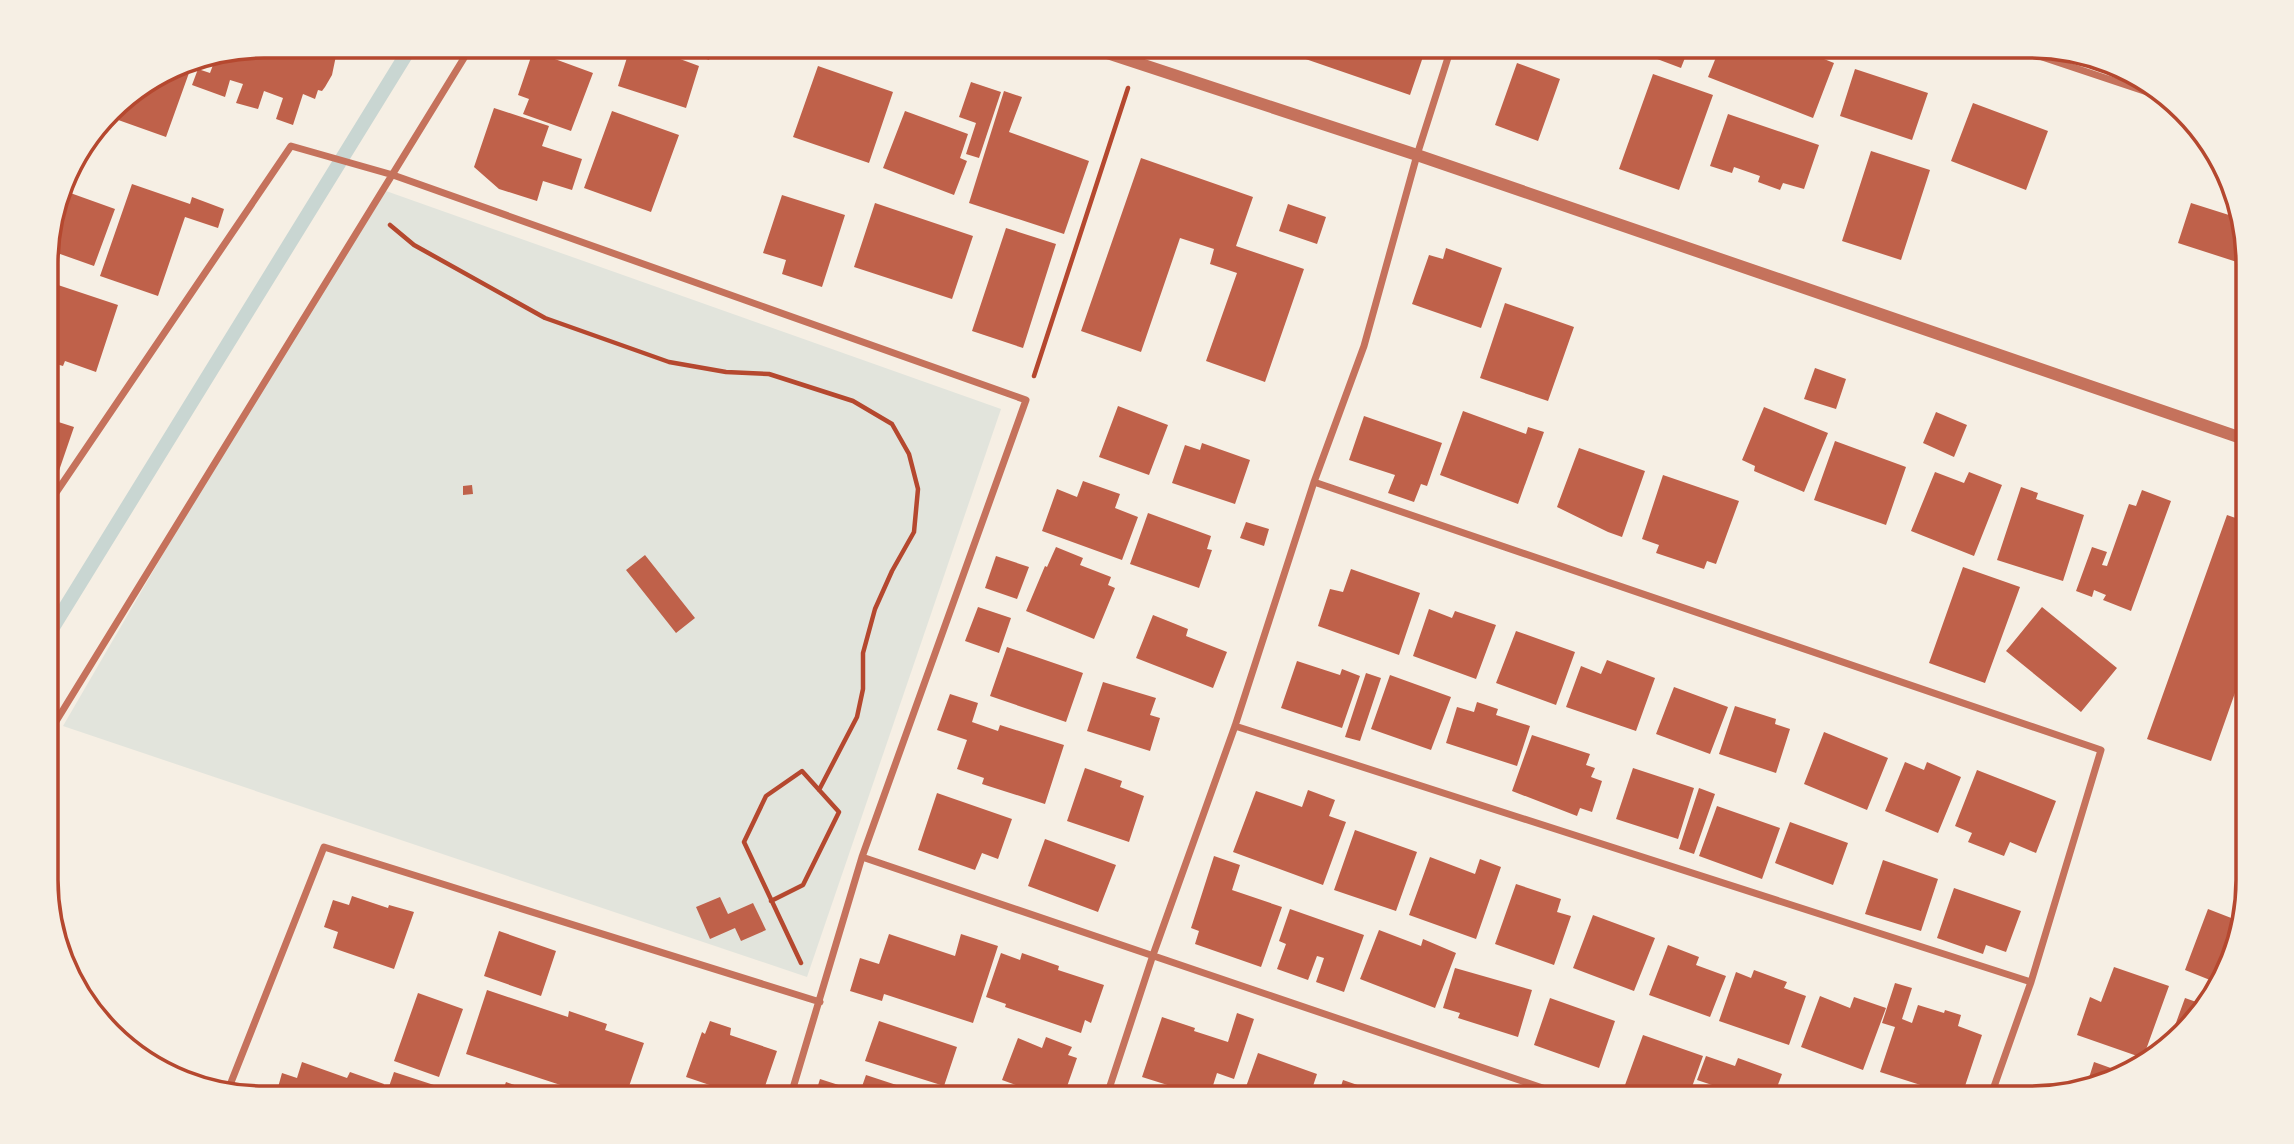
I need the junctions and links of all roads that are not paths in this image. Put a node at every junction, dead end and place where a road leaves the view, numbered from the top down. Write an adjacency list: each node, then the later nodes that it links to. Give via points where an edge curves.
1 (465, 58): 7 (street)
2 (1120, 58): 6 (street)
3 (1448, 58): 6 (street)
4 (2046, 59): 5 (street)
5 (2143, 91)
6 (1417, 155): 8 (street); 9 (street, via 1364,346)
7 (393, 175): 10 (street, via 290,145); 11 (street); 13 (street, via 1026,400)
8 (2236, 436)
9 (1314, 482): 12 (street); 15 (street, via 2101,750)
10 (58, 490)
11 (58, 718)
12 (1235, 726): 14 (street); 15 (street)
13 (862, 857): 14 (street); 16 (street)
14 (1153, 955): 19 (street); 20 (street)
15 (2031, 982): 21 (street)
16 (820, 1002): 17 (street, via 324,847); 18 (street)
17 (231, 1083)
18 (794, 1086)
19 (1110, 1086)
20 (1537, 1086)
21 (1994, 1086)

